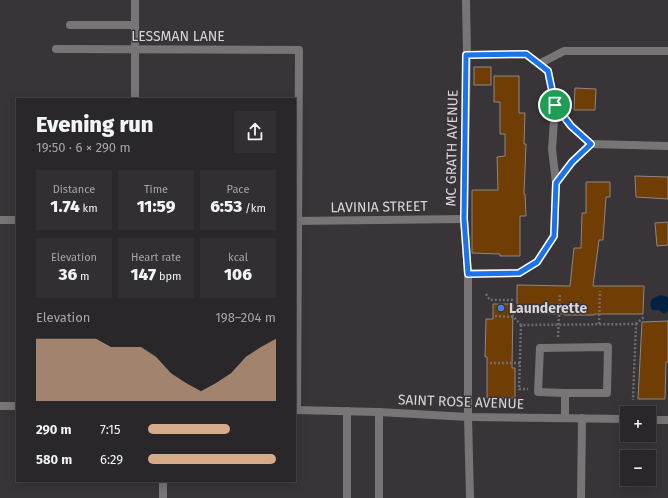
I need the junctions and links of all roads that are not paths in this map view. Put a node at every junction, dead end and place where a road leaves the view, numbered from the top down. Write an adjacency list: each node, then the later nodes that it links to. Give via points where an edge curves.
1 (135, 0): 4 (street)
2 (466, 0): 8 (street, MC GRATH AVENUE)
3 (70, 25): 4 (street)
4 (135, 25): 5 (street)
5 (136, 48): 6 (street, LESSMAN LANE); 10 (street); 18 (street, LESSMAN LANE, via 299,50)
6 (56, 49)
7 (668, 51): 9 (street, via 564,51)
8 (466, 55): 9 (street, via 526,54); 15 (street, MC GRATH AVENUE)
9 (539, 64): 11 (street, via 548,71)
10 (135, 98)
11 (555, 105): 12 (street, via 571,126); 14 (street, via 552,149)
12 (591, 144): 13 (street); 14 (street, via 572,162)
13 (668, 146)
14 (556, 183): 19 (street, via 554,236 537,262 519,273)
15 (464, 219): 18 (street, LAVINIA STREET); 19 (street, MC GRATH AVENUE)
16 (0, 220): 17 (street)
17 (16, 220)
18 (297, 221): 23 (street)
19 (468, 274): 26 (street, MC GRATH AVENUE)
20 (565, 393): 20 (street, via 538,392 540,348 608,347 607,393); 27 (street)
21 (0, 406): 22 (street)
22 (16, 406)
23 (296, 410): 24 (street, SAINT ROSE AVENUE)
24 (347, 411): 25 (street, SAINT ROSE AVENUE); 34 (street)
25 (378, 412): 26 (street, SAINT ROSE AVENUE); 35 (street)
26 (468, 417): 27 (street, SAINT ROSE AVENUE); 36 (street, MC GRATH AVENUE)
27 (565, 418): 28 (street, SAINT ROSE AVENUE)
28 (582, 418): 29 (street, SAINT ROSE AVENUE); 37 (street)
29 (620, 419)
30 (656, 420): 31 (street)
31 (668, 420)
32 (163, 482): 33 (street)
33 (163, 498)
34 (347, 498)
35 (379, 498)
36 (470, 498)
37 (581, 498)

